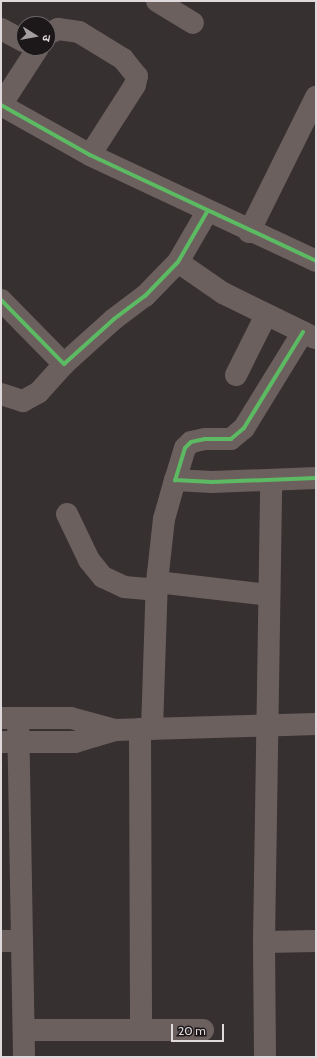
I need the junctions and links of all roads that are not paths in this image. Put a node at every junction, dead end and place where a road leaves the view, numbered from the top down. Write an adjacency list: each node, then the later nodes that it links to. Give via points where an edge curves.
1 (157, 1): 2 (street)
2 (193, 23)
3 (1, 29): 5 (street)
4 (56, 30): 9 (street, via 79,32 123,59 137,76 136,85)
5 (16, 37)
6 (33, 56): 8 (street)
7 (316, 97): 11 (street)
8 (1, 105): 9 (street)
9 (90, 155): 10 (street)
10 (207, 212): 11 (street); 13 (street)
11 (249, 232): 12 (street)
12 (316, 261)
13 (178, 262): 15 (street, via 202,281); 17 (street, via 145,296 114,319)
14 (1, 300): 17 (street)
15 (266, 315): 16 (street); 18 (street)
16 (310, 335): 21 (street, via 244,428 231,439 205,438 191,442 185,448)
17 (64, 364): 19 (street, via 31,398 23,401 14,400)
18 (236, 375)
19 (1, 394)
20 (316, 478): 22 (street)
21 (174, 480): 22 (street); 24 (street, via 164,519)
22 (271, 480): 25 (street)
23 (67, 514): 24 (street, via 89,560 103,577 124,588)
24 (156, 586): 25 (street); 29 (street)
25 (269, 595): 28 (street)
26 (10, 718): 30 (street, via 71,718); 31 (street)
27 (316, 724): 28 (street)
28 (267, 727): 29 (street); 35 (street)
29 (146, 729): 30 (street); 37 (street)
30 (115, 730): 31 (street, via 75,742)
31 (10, 742): 33 (street)
32 (1, 941): 33 (street)
33 (22, 941): 36 (street)
34 (316, 941): 35 (street)
35 (264, 942): 40 (street)
36 (24, 1030): 37 (street); 39 (street)
37 (141, 1030): 38 (street)
38 (203, 1030)
39 (24, 1057)
40 (265, 1057)

